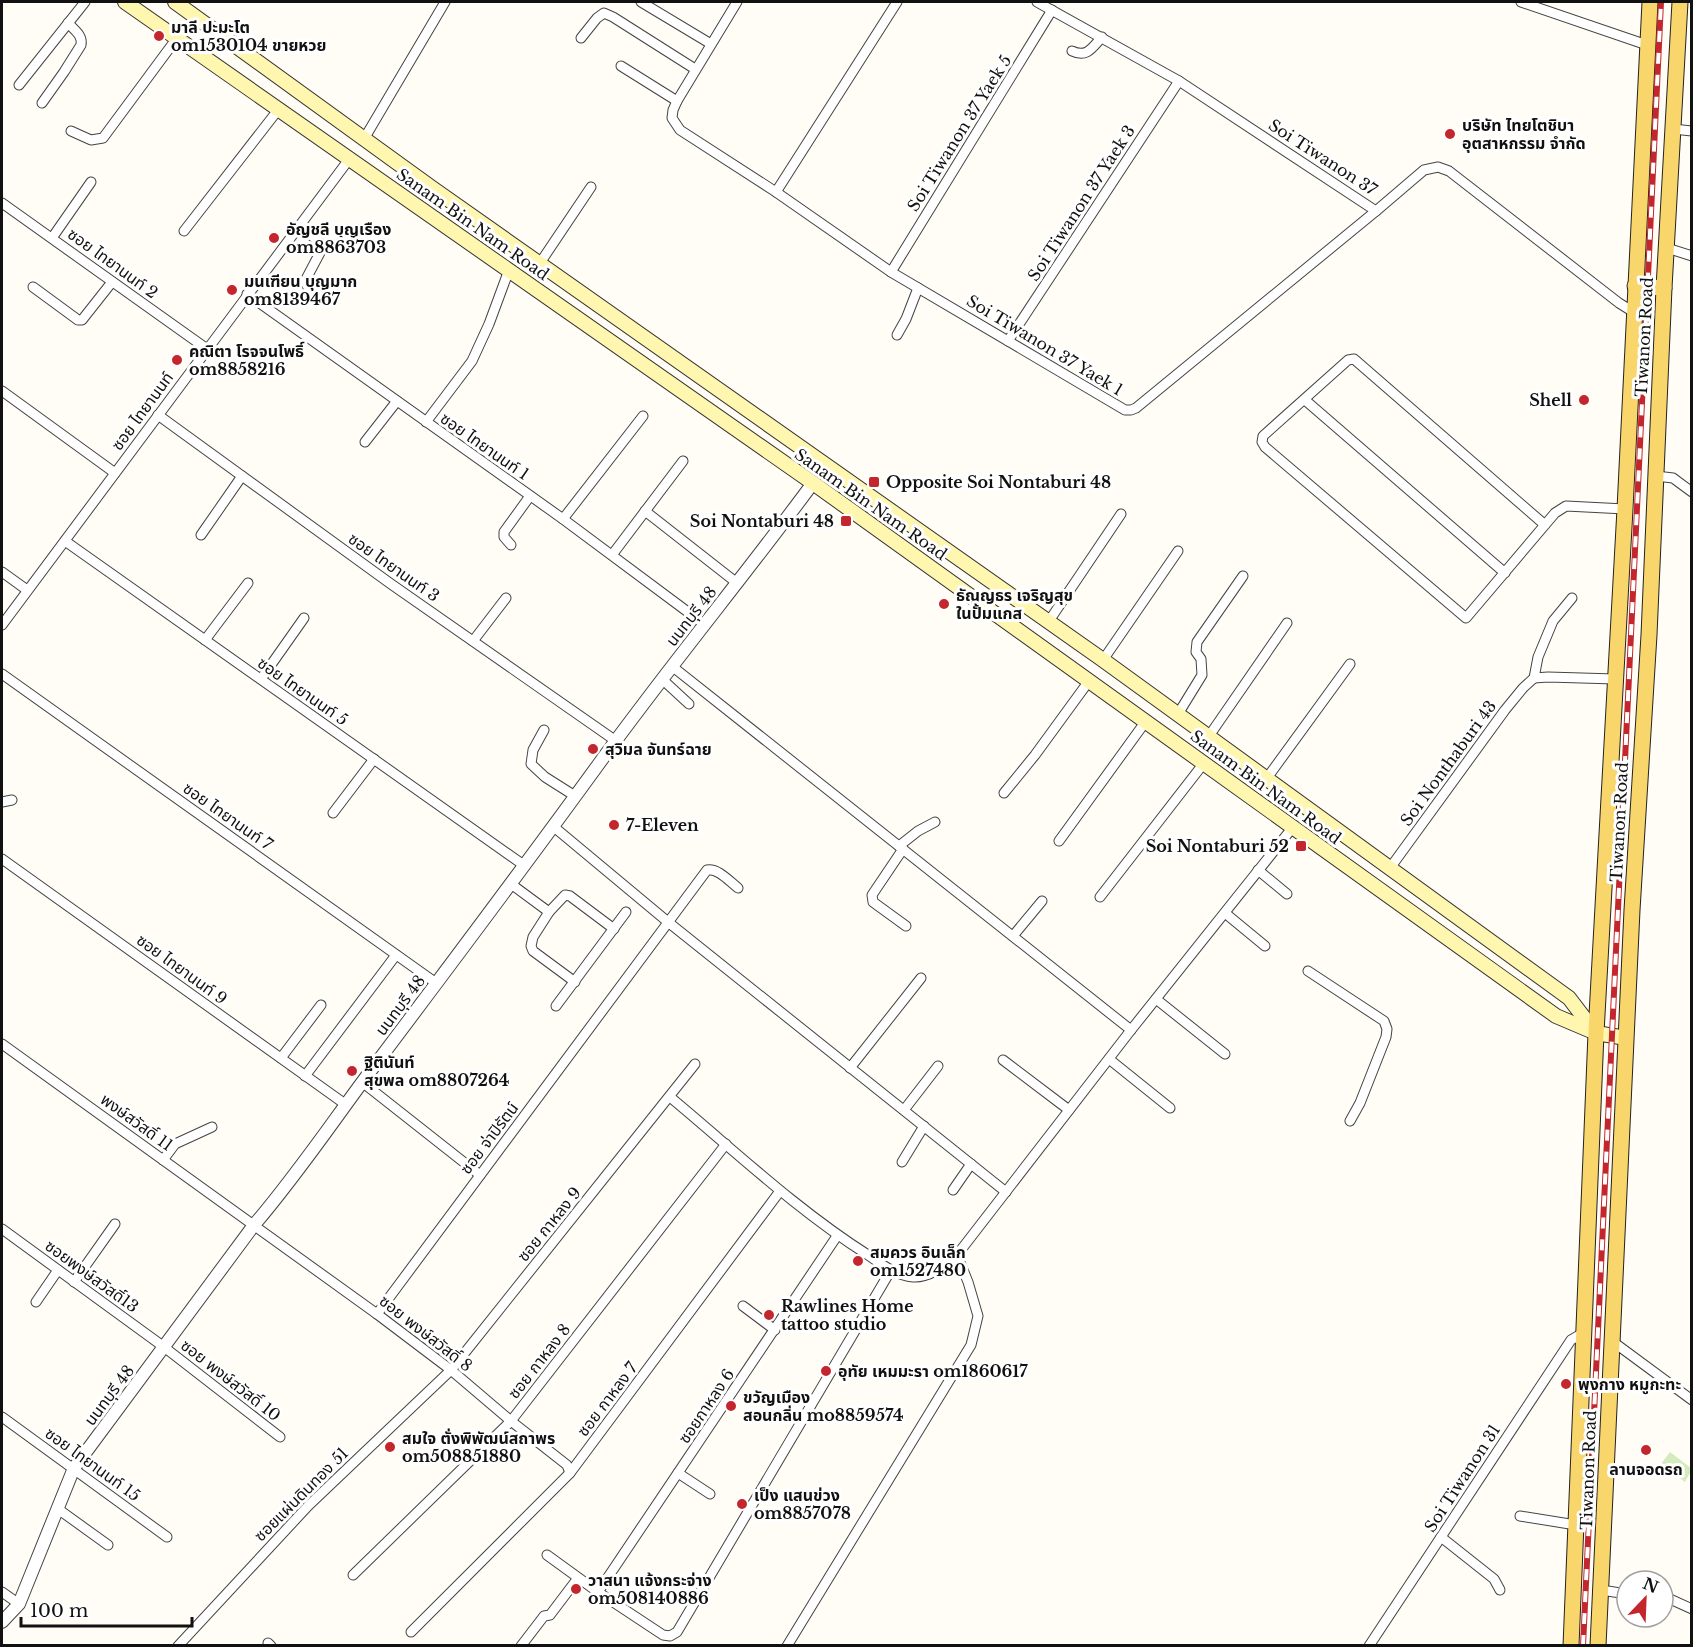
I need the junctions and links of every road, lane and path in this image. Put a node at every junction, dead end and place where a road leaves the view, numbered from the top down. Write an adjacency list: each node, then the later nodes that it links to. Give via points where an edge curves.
1 (85, 2): 14 (street)
2 (125, 2): 12 (main road, Sanam Bin Nam Road)
3 (175, 2): 31 (main road, Sanam Bin Nam Road)
4 (445, 2): 31 (street)
5 (641, 2): 18 (street)
6 (737, 2): 18 (street)
7 (897, 2): 35 (street)
8 (1037, 2): 13 (street, Soi Tiwanon 37)
9 (1521, 2): 19 (street)
10 (1650, 2): 19 (main road, Tiwanon Road)
11 (1680, 2): 28 (main road, Tiwanon Road)
12 (143, 6): 16 (main road, Sanam Bin Nam Road)
13 (1052, 10): 15 (street, Soi Tiwanon 37); 45 (street, Soi Tiwanon 37 Yaek 5)
14 (68, 23): 24 (street); 26 (street, via 80,36 81,45)
15 (1102, 37): 20 (street, via 1085,54); 23 (street, Soi Tiwanon 37)
16 (177, 38): 27 (main road, Sanam Bin Nam Road); 29 (street, via 103,138 91,140)
17 (581, 38): 22 (street, via 604,13)
18 (711, 44): 22 (street)
19 (1647, 45): 47 (main road, Tiwanon Road)
20 (1072, 51)
21 (621, 66): 25 (street)
22 (695, 69): 25 (street)
23 (1179, 81): 37 (street, Soi Tiwanon 37); 55 (street, Soi Tiwanon 37 Yaek 3)
24 (19, 85)
25 (677, 100): 35 (street, Soi Tiwanon 37 Yaek 1, via 672,118 681,130)
26 (42, 103)
27 (278, 110): 32 (main road, Sanam Bin Nam Road); 39 (street)
28 (1673, 129): 30 (street); 41 (main road, Tiwanon Road)
29 (71, 131)
30 (1692, 131)
31 (364, 139): 32 (main road); 43 (main road, Sanam Bin Nam Road)
32 (350, 158): 38 (street, ซอย ไทยานนท์); 44 (main road, Sanam Bin Nam Road)
33 (91, 182): 40 (street)
34 (591, 187): 43 (street)
35 (776, 192): 45 (street, Soi Tiwanon 37 Yaek 1)
36 (2, 203): 40 (street, ซอย ไทยานนท์ 2)
37 (1376, 211): 53 (street, Soi Tiwanon 37, via 1424,170 1438,167 1449,171); 55 (street, Soi Tiwanon 37 Yaek 1, via 1131,410)
38 (299, 226): 51 (street, ซอย ไทยานนท์); 52 (street, via 323,247 305,281)
39 (184, 231)
40 (52, 238): 46 (street, ซอย ไทยานนท์ 2)
41 (1666, 249): 42 (street); 50 (main road, Tiwanon Road)
42 (1692, 256)
43 (540, 263): 65 (main road, Sanam Bin Nam Road)
44 (509, 270): 62 (street, via 472,360); 69 (main road, Sanam Bin Nam Road)
45 (891, 272): 49 (street, Soi Tiwanon 37 Yaek 1)
46 (112, 282): 48 (street, via 82,320); 56 (street, ซอย ไทยานนท์ 2)
47 (1635, 286): 50 (main road); 53 (main road, Tiwanon Road)
48 (33, 288)
49 (918, 288): 54 (street); 55 (street, Soi Tiwanon 37 Yaek 1)
50 (1664, 288): 68 (main road, Tiwanon Road)
51 (248, 294): 56 (street, ซอย ไทยานนท์); 59 (street, ซอย ไทยานนท์ 1)
52 (312, 296)
53 (1635, 313): 72 (main road, Tiwanon Road)
54 (897, 335)
55 (1008, 341)
56 (207, 349): 60 (street, ซอย ไทยานนท์)
57 (2, 391): 66 (street)
58 (1305, 400): 76 (street, via 1348,360 1354,359); 83 (street); 83 (street, via 1263,436 1265,447 1466,618)
59 (397, 401): 62 (street, ซอย ไทยานนท์ 1); 63 (street)
60 (158, 415): 66 (street, ซอย ไทยานนท์); 67 (street, ซอย ไทยานนท์ 3)
61 (643, 416): 75 (street)
62 (426, 422): 71 (street, ซอย ไทยานนท์ 1)
63 (365, 442)
64 (683, 460): 73 (street)
65 (827, 465): 69 (main road); 91 (main road, Sanam Bin Nam Road)
66 (115, 473): 78 (street, ซอย ไทยานนท์)
67 (242, 476): 77 (street); 96 (street, ซอย ไทยานนท์ 3)
68 (1656, 476): 70 (street, via 1673,478); 150 (main road, Tiwanon Road)
69 (813, 483): 86 (street, นนทบุรี 48); 105 (main road, Sanam Bin Nam Road)
70 (1692, 492)
71 (530, 496): 75 (street, ซอย ไทยานนท์ 1); 79 (street, via 504,532)
72 (1625, 509): 76 (street, via 1566,506); 102 (main road, Tiwanon Road)
73 (645, 511): 81 (street); 86 (street)
74 (1121, 514): 91 (street)
75 (563, 519): 81 (street, ซอย ไทยานนท์ 1)
76 (1545, 525): 83 (street)
77 (201, 535)
78 (65, 541): 87 (street, ซอย ไทยานนท์); 95 (street, ซอย ไทยานนท์ 5)
79 (510, 545)
80 (1178, 550): 97 (street)
81 (612, 555): 93 (street, ซอย ไทยานนท์ 1)
82 (2, 572): 87 (street)
83 (1505, 573)
84 (1243, 576): 107 (street, via 1197,642 1202,675)
85 (248, 583): 95 (street)
86 (737, 583): 93 (street, นนทบุรี 48)
87 (27, 590): 94 (street, ซอย ไทยานนท์)
88 (506, 597): 96 (street)
89 (1572, 598): 101 (street, via 1553,621)
90 (304, 618): 103 (street)
91 (1049, 621): 97 (main road, Sanam Bin Nam Road)
92 (1287, 623): 110 (street)
93 (704, 624): 99 (street, นนทบุรี 48)
94 (2, 625)
95 (205, 640): 103 (street, ซอย ไทยานนท์ 5)
96 (472, 641): 111 (street, ซอย ไทยานนท์ 3)
97 (1103, 660): 107 (main road, Sanam Bin Nam Road)
98 (1350, 664): 114 (street)
99 (673, 667): 104 (street, นนทบุรี 48); 122 (street)
100 (2, 674): 140 (street, ซอย ไทยานนท์ 7)
101 (1533, 678): 102 (street); 125 (street, Soi Nonthaburi 43, via 1505,710)
102 (1615, 679): 149 (main road, Tiwanon Road)
103 (261, 680): 112 (street, ซอย ไทยานนท์ 5)
104 (663, 680): 106 (street); 111 (street, นนทบุรี 48)
105 (1089, 681): 108 (main road, Sanam Bin Nam Road); 115 (street)
106 (689, 704)
107 (1178, 714): 110 (main road, Sanam Bin Nam Road)
108 (1146, 721): 113 (main road, Sanam Bin Nam Road); 121 (street)
109 (543, 730): 116 (street, via 531,764)
110 (1209, 736): 114 (main road, Sanam Bin Nam Road)
111 (616, 741): 116 (street, นนทบุรี 48)
112 (374, 759): 117 (street); 124 (street, ซอย ไทยานนท์ 5)
113 (1204, 763): 120 (main road, Sanam Bin Nam Road); 130 (street)
114 (1267, 778): 125 (main road, Sanam Bin Nam Road)
115 (1004, 793)
116 (575, 796): 119 (street, นนทบุรี 48)
117 (333, 813)
118 (935, 822): 122 (street)
119 (554, 827): 124 (street, นนทบุรี 48); 135 (street)
120 (1293, 827): 126 (street); 149 (main road, Sanam Bin Nam Road, via 1556,1016)
121 (1059, 841)
122 (901, 847): 136 (street, via 872,895 873,902); 138 (street)
123 (2, 859): 153 (street, ซอย ไทยานนท์ 9)
124 (525, 866): 127 (street, นนทบุรี 48)
125 (1390, 868): 149 (main road, Sanam Bin Nam Road, via 1569,998)
126 (1258, 870): 129 (street); 134 (street)
127 (511, 884): 132 (street); 144 (street, นนทบุรี 48)
128 (738, 888): 135 (street, ซอย จ่าปิรัตน์, via 712,869 707,870)
129 (1287, 894)
130 (1100, 897)
131 (1042, 901): 138 (street)
132 (549, 912): 137 (street, via 565,895); 143 (street, via 531,946)
133 (626, 912): 137 (street)
134 (1224, 913): 139 (street); 145 (street)
135 (669, 922): 158 (street); 173 (street, ซอย จ่าปิรัตน์)
136 (906, 926)
137 (614, 929): 143 (street)
138 (1012, 936): 148 (street)
139 (1265, 946)
140 (396, 955): 144 (street, ซอย ไทยานนท์ 7); 159 (street)
141 (1308, 971): 166 (street, via 1384,1021 1387,1029)
142 (921, 978): 158 (street)
143 (574, 982): 147 (street)
144 (436, 983): 160 (street, นนทบุรี 48)
145 (1156, 999): 148 (street); 152 (street)
146 (321, 1005): 153 (street)
147 (556, 1006)
148 (1131, 1029): 154 (street)
149 (1596, 1034): 150 (main road, Sanam Bin Nam Road); 189 (main road, Tiwanon Road)
150 (1626, 1038): 190 (main road, Tiwanon Road)
151 (2, 1044): 170 (street, พงษ์สวัสดิ์ 11)
152 (1225, 1054)
153 (281, 1058): 159 (street, ซอย ไทยานนท์ 9)
154 (1109, 1059): 163 (street); 165 (street)
155 (1003, 1060): 165 (street)
156 (695, 1064): 161 (street, ซอย กาหลง 9)
157 (938, 1066): 164 (street)
158 (850, 1068): 164 (street)
159 (305, 1076): 162 (street, ซอย ไทยานนท์ 9)
160 (362, 1082): 162 (street, นนทบุรี 48); 173 (street)
161 (670, 1097): 169 (street); 192 (street, ซอย กาหลง 9)
162 (345, 1104): 178 (street, นนทบุรี 48)
163 (1170, 1108)
164 (904, 1110): 167 (street)
165 (1069, 1110): 176 (street)
166 (1350, 1121)
167 (924, 1126): 171 (street); 172 (street)
168 (212, 1127): 170 (street, via 175,1144)
169 (726, 1144): 175 (street); 195 (street, ซอย กาหลง 8)
170 (163, 1160): 178 (street, พงษ์สวัสดิ์ 11)
171 (902, 1162)
172 (971, 1164): 174 (street); 176 (street)
173 (480, 1175): 187 (street, ซอย จ่าปิรัตน์)
174 (953, 1190)
175 (780, 1191): 180 (street); 198 (street, ซอย กาหลง 7)
176 (1006, 1192): 181 (street)
177 (115, 1224): 184 (street)
178 (254, 1225): 187 (street, ซอย พงษ์สวัสดิ์ 8); 191 (street, นนทบุรี 48)
179 (2, 1229): 182 (street, ซอยพงษ์สวัสดิ์13)
180 (837, 1236): 183 (street); 188 (street, ซอยกาหลง 6)
181 (957, 1255): 183 (street, via 936,1272 914,1277); 222 (street, via 978,1316 971,1345)
182 (58, 1270): 184 (street, ซอยพงษ์สวัสดิ์13); 185 (street)
183 (891, 1270): 213 (street, via 677,1632 663,1635)
184 (75, 1282): 191 (street, ซอยพงษ์สวัสดิ์13)
185 (36, 1302)
186 (743, 1306): 188 (street)
187 (377, 1314): 192 (street, ซอย พงษ์สวัสดิ์ 8)
188 (775, 1330): 199 (street, ซอยกาหลง 6)
189 (1583, 1333): 203 (main road, Tiwanon Road); 205 (street, Soi Tiwanon 31, via 1570,1340)
190 (1612, 1341): 193 (street); 211 (main road, Tiwanon Road)
191 (164, 1347): 196 (street, ซอย พงษ์สวัสดิ์ 10); 197 (street, นนทบุรี 48)
192 (451, 1370): 195 (street, ซอย พงษ์สวัสดิ์ 8); 220 (street, ซอยแผ่นดินทอง 51, via 308,1506)
193 (1692, 1400)
194 (2, 1417): 197 (street, ซอย ไทยานนท์ 15)
195 (511, 1421): 198 (street, ซอย พงษ์สวัสดิ์ 8, via 567,1464); 208 (street, ซอย กาหลง 8)
196 (280, 1437)
197 (75, 1468): 201 (street, นนทบุรี 48); 204 (street, ซอย ไทยานนท์ 15)
198 (570, 1473): 219 (street, ซอย กาหลง 7)
199 (678, 1473): 200 (street); 213 (street, ซอยกาหลง 6)
200 (710, 1494)
201 (58, 1509): 206 (street); 216 (street, นนทบุรี 48)
202 (1520, 1516): 203 (street)
203 (1576, 1525): 224 (main road, Tiwanon Road)
204 (167, 1536)
205 (1441, 1537): 210 (street, via 1494,1579); 223 (street, Soi Tiwanon 31)
206 (108, 1545)
207 (547, 1555): 209 (street)
208 (353, 1575)
209 (578, 1578): 213 (street); 221 (street)
210 (1500, 1590)
211 (1601, 1590): 214 (street); 225 (main road, Tiwanon Road)
212 (2, 1592): 216 (street)
213 (598, 1592)
214 (1615, 1592)
215 (1675, 1601): 217 (street)
216 (19, 1604): 218 (street, นนทบุรี 48)
217 (1692, 1609)
218 (2, 1622)
219 (411, 1632)
220 (178, 1646)
221 (521, 1646)
222 (787, 1646)
223 (1370, 1646)
224 (1571, 1646)
225 (1598, 1646)

